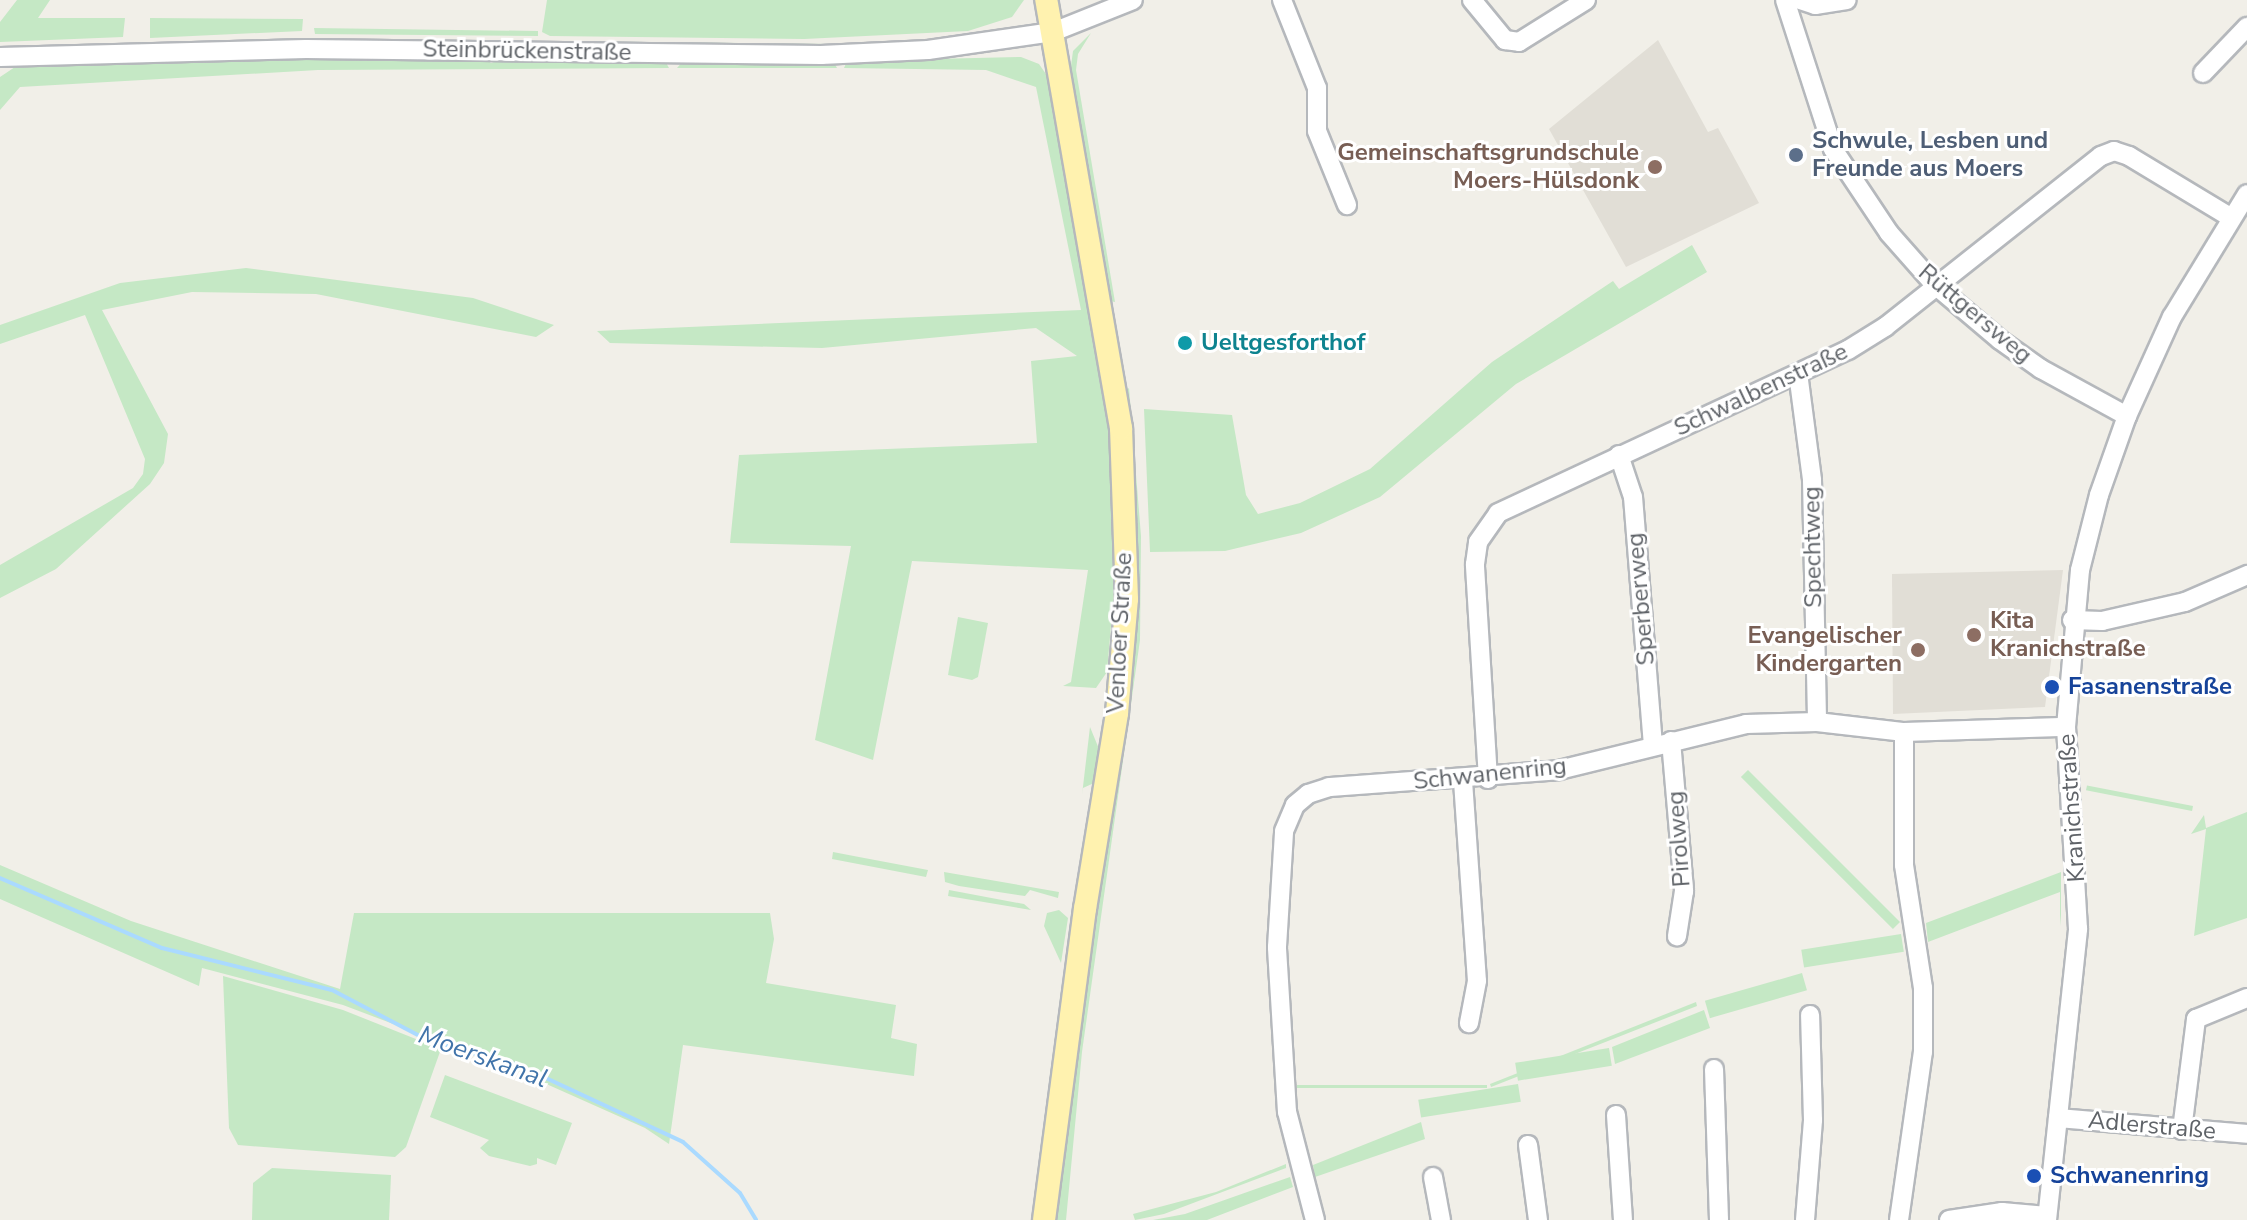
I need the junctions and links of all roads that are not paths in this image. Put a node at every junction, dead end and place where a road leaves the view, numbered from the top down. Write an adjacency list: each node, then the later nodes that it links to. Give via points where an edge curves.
1 (1046, 0): 10 (main road, Venloer Straße)
2 (1133, 0): 10 (street, Steinbrückenstraße)
3 (1282, 0): 14 (street, via 1317,88 1314,111)
4 (1472, 0): 5 (street, via 1505,40 1519,42)
5 (1586, 0)
6 (1785, 0): 16 (street, Rüttgersweg, via 1833,149 1889,233)
7 (1800, 0): 8 (street, via 1815,5)
8 (1847, 0)
9 (2247, 27): 12 (street)
10 (1053, 32): 11 (street, Steinbrückenstraße, via 986,45 821,55 306,49); 40 (main road, Venloer Straße, via 1121,428 1127,599 1117,713)
11 (0, 57)
12 (2203, 73)
13 (2247, 194): 15 (street, Kranichstraße)
14 (1347, 205)
15 (2230, 217): 16 (street, Schwalbenstraße, via 2114,151); 18 (street, Kranichstraße, via 2172,317)
16 (1935, 285): 17 (street, Schwalbenstraße, via 1885,327); 18 (street, Rüttgersweg, via 2041,369)
17 (1798, 373): 19 (street, Schwalbenstraße); 22 (street, Spechtweg, via 1812,480)
18 (2127, 416): 21 (street, Kranichstraße, via 2099,495)
19 (1619, 455): 25 (street, Sperberweg, via 1633,497); 26 (street, Schwalbenstraße, via 1498,513 1478,542)
20 (2247, 575): 21 (street, via 2185,602 2102,621)
21 (2072, 620): 23 (street, Kranichstraße)
22 (1817, 722): 24 (street, Schwanenring); 25 (street, Schwanenring, via 1746,724)
23 (2066, 727): 24 (street, Schwanenring); 34 (street, Kranichstraße, via 2078,929)
24 (1904, 732): 47 (street, via 1904,865 1923,988 1923,1052)
25 (1662, 744): 26 (street, Schwanenring, via 1559,770); 28 (street, Pirolweg, via 1684,891)
26 (1488, 779): 27 (street, Schwanenring)
27 (1463, 781): 31 (street, via 1477,981); 41 (street, Schwanenring, via 1329,787 1308,794 1289,816 1278,885 1282,1061 1287,1112)
28 (1677, 936)
29 (2247, 998): 35 (street, via 2196,1019)
30 (1810, 1015): 46 (street, via 1813,1120)
31 (1469, 1023)
32 (1714, 1069): 45 (street)
33 (1616, 1115): 44 (street)
34 (2058, 1118): 35 (street, Adlerstraße); 39 (street, Kranichstraße)
35 (2182, 1130): 36 (street, Adlerstraße)
36 (2247, 1134)
37 (1528, 1145): 43 (street)
38 (1433, 1177): 42 (street)
39 (2047, 1218): 48 (street, via 1975,1213)
40 (1044, 1220)
41 (1315, 1220)
42 (1441, 1220)
43 (1538, 1220)
44 (1623, 1220)
45 (1719, 1220)
46 (1805, 1220)
47 (1899, 1220)
48 (1949, 1220)

